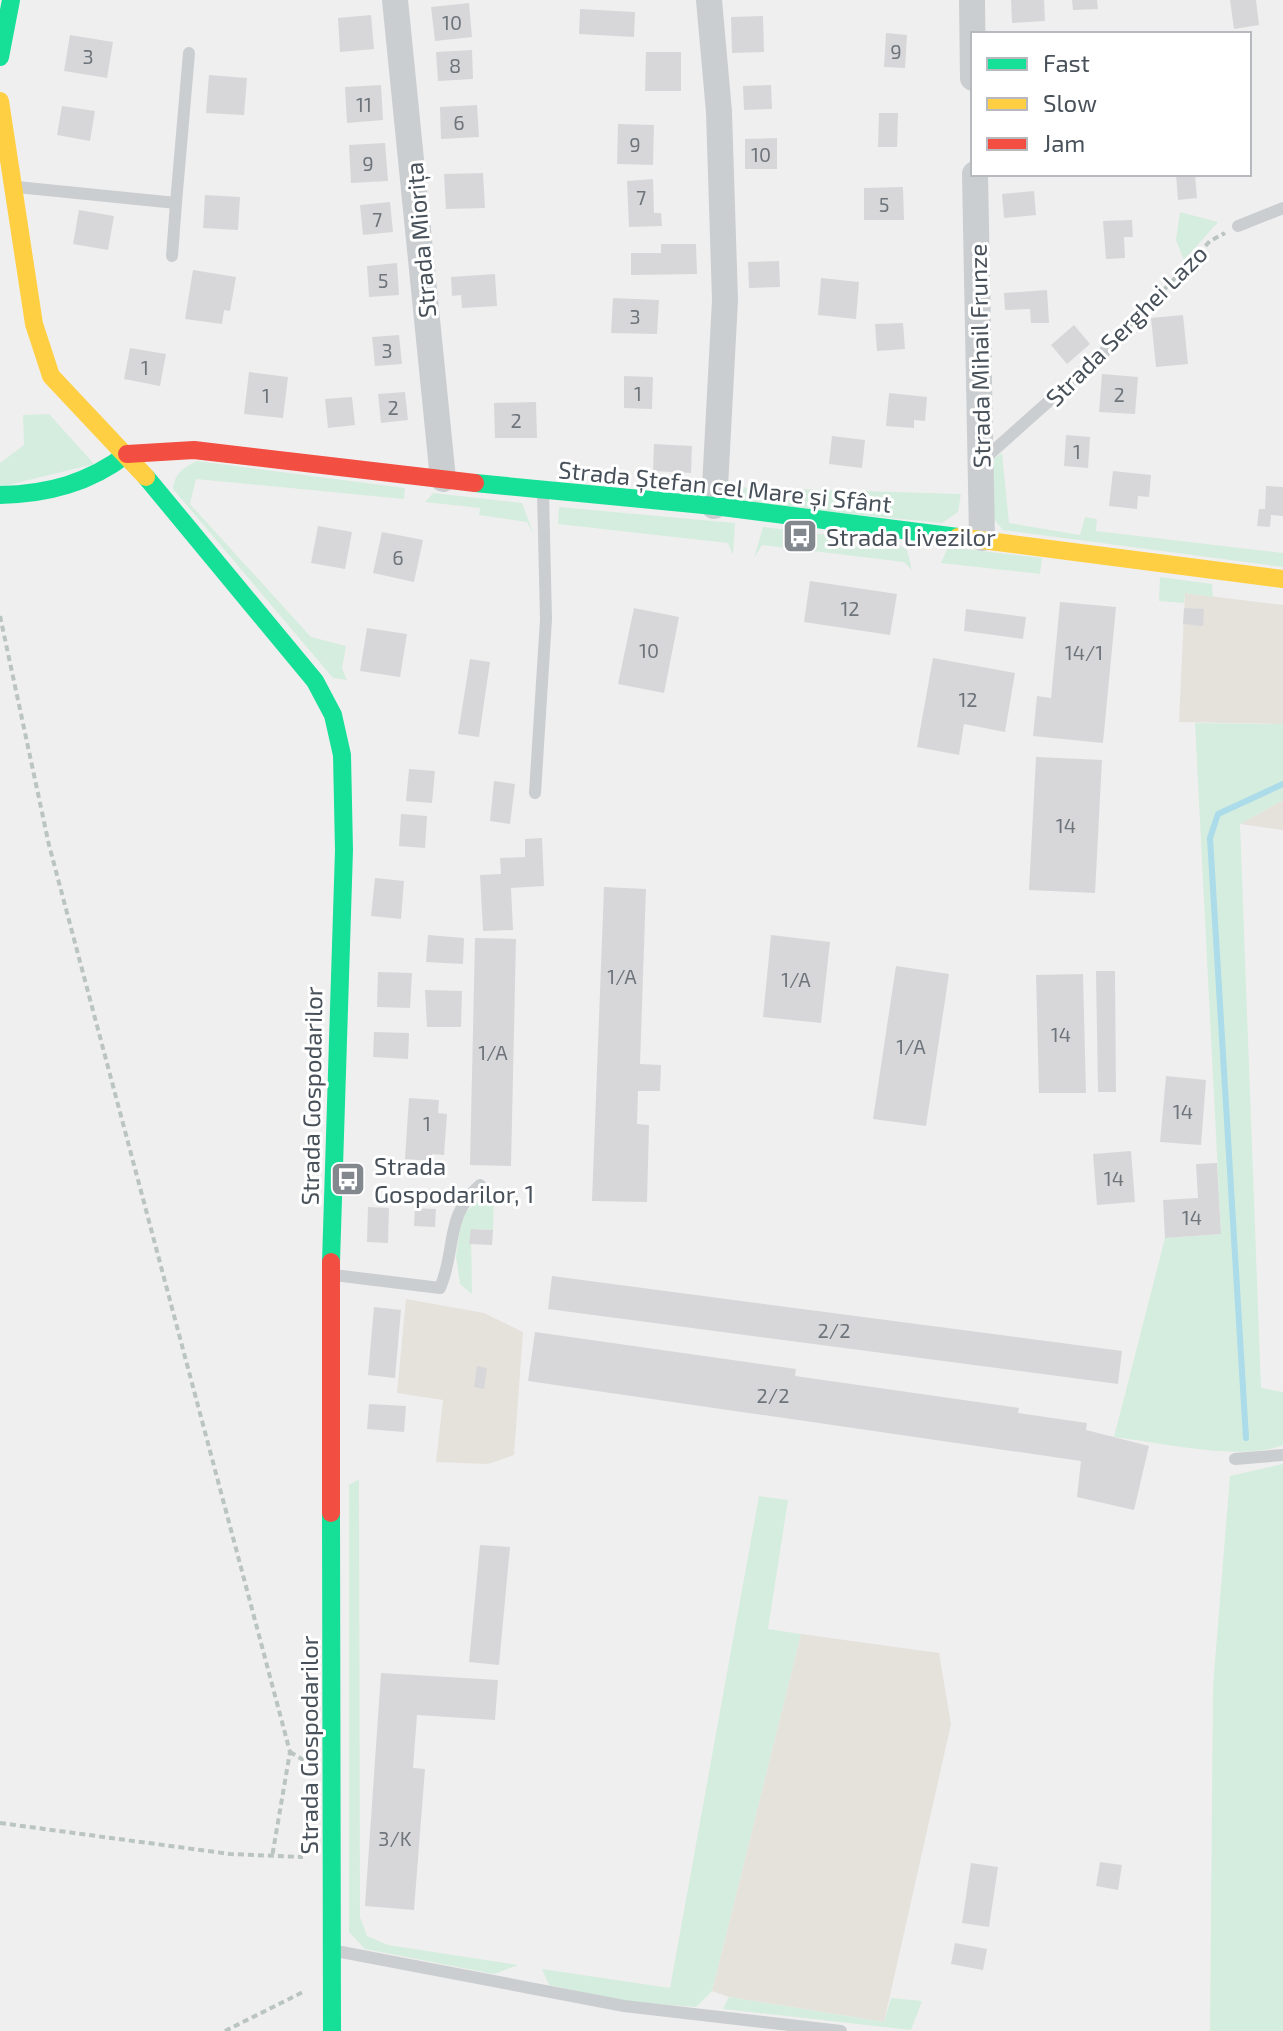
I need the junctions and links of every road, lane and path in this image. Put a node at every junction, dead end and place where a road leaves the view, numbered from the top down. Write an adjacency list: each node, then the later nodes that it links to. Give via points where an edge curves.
1 (11, 0): 7 (street)
2 (395, 0): 18 (street, Strada Miorița)
3 (709, 0): 21 (street, via 725,300)
4 (972, 0): 5 (street)
5 (972, 32)
6 (189, 53): 11 (lane)
7 (0, 57)
8 (0, 101): 10 (street)
9 (975, 176): 17 (street, Strada Mihail Frunze)
10 (9, 183): 11 (lane); 16 (street, via 41,354 59,386)
11 (176, 203): 14 (lane)
12 (1283, 208): 13 (lane)
13 (1238, 226): 15 (path, Strada Serghei Lazo, via 1210,241)
14 (172, 256)
15 (1112, 345): 17 (lane, Strada Serghei Lazo)
16 (127, 454): 18 (street, Strada Ștefan cel Mare și Sfânt, via 194,450); 20 (street, via 106,471 73,485); 27 (street, Strada Gospodarilor, via 315,681 333,715 342,755 344,850)
17 (982, 461): 22 (street, Strada Mihail Frunze)
18 (443, 479): 19 (street, Strada Ștefan cel Mare și Sfânt)
19 (543, 491): 21 (street, Strada Ștefan cel Mare și Sfânt); 25 (lane, Strada Ștefan cel Mare și Sfânt, via 546,619)
20 (0, 495)
21 (714, 506): 22 (street, Strada Ștefan cel Mare și Sfânt)
22 (982, 538): 23 (street, Strada Ștefan cel Mare și Sfânt)
23 (1283, 579)
24 (0, 616): 32 (path, via 49,845 290,1752)
25 (535, 793)
26 (480, 1185): 27 (lane, via 458,1208 449,1268 440,1288)
27 (331, 1275): 31 (street, Strada Gospodarilor)
28 (1283, 1455): 29 (lane)
29 (1235, 1459)
30 (0, 1823): 32 (path)
31 (332, 1855): 32 (path); 33 (street, Strada Gospodarilor)
32 (272, 1857)
33 (333, 1950): 34 (street, Strada Gospodarilor); 37 (lane, via 624,2006)
34 (333, 1975): 35 (path); 36 (street, Strada Gospodarilor)
35 (225, 2031)
36 (332, 2031)
37 (841, 2031)

